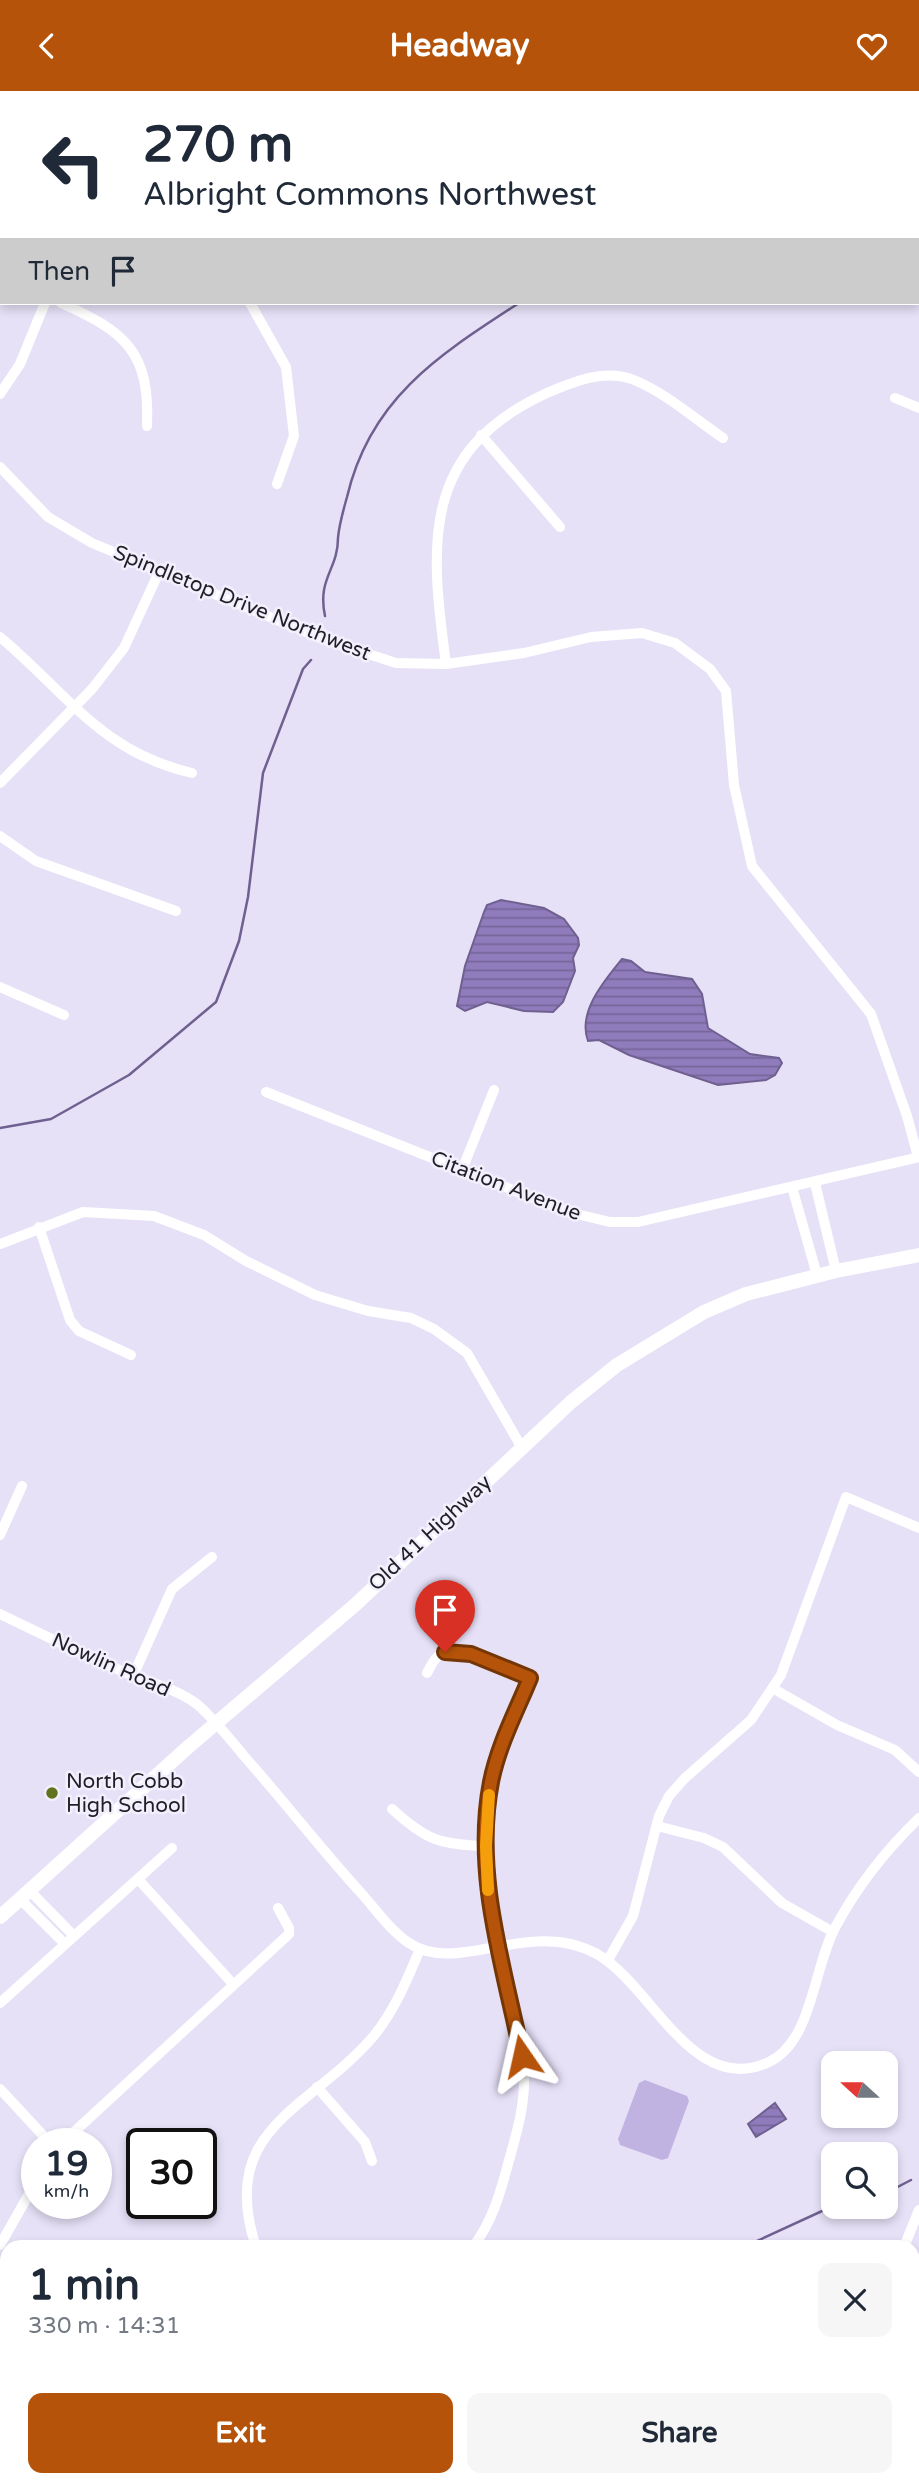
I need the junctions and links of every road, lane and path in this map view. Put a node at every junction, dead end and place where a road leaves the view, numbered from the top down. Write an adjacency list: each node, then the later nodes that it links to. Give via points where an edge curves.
1 (44, 305): 4 (street, via 20,364)
2 (65, 305): 7 (street, via 110,328 134,350 145,376)
3 (251, 305): 11 (street, via 286,367 294,436)
4 (0, 394)
5 (895, 398): 6 (street)
6 (919, 408)
7 (147, 426)
8 (481, 435): 9 (street, via 523,404 570,383 604,375 632,379); 12 (street); 15 (street, via 456,466 443,500 435,561)
9 (723, 438)
10 (0, 467): 13 (street, Spindletop Drive Northwest, via 48,517 92,543)
11 (276, 484)
12 (560, 527)
13 (159, 572): 15 (street, Spindletop Drive Northwest, via 325,640 396,663); 16 (street, via 124,648)
14 (0, 637): 16 (street)
15 (446, 664): 25 (street, Spindletop Drive Northwest, via 591,637 642,633 676,643 710,669 726,691 734,785 752,866 871,1014)
16 (74, 705): 17 (street, via 130,752); 18 (street)
17 (192, 773)
18 (0, 783)
19 (0, 836): 20 (street, via 36,862)
20 (176, 911)
21 (0, 988): 22 (street)
22 (64, 1015)
23 (494, 1090): 26 (street)
24 (266, 1092): 26 (street, Citation Avenue)
25 (918, 1157): 27 (street, Citation Avenue)
26 (462, 1170): 28 (street, Citation Avenue, via 568,1212 610,1222 638,1222)
27 (815, 1182): 28 (street, Citation Avenue); 32 (street)
28 (792, 1187): 33 (street)
29 (39, 1227): 30 (street); 34 (street, via 70,1320 79,1331); 35 (street, via 83,1212 154,1216 204,1235 315,1295 411,1318 467,1353)
30 (0, 1244)
31 (919, 1255): 32 (main road, Old 41 Highway)
32 (836, 1271): 33 (main road, Old 41 Highway)
33 (817, 1275): 35 (main road, Old 41 Highway, via 746,1294 705,1312 617,1365)
34 (131, 1355)
35 (522, 1448): 44 (main road, Old 41 Highway, via 355,1605)
36 (22, 1486): 38 (street)
37 (919, 1528): 43 (street, via 846,1497)
38 (0, 1535)
39 (212, 1557): 42 (street, via 172,1589)
40 (0, 1614): 42 (street, Nowlin Road)
41 (427, 1673): 49 (street, via 435,1658 454,1651 530,1678 495,1765)
42 (134, 1676): 44 (street, Nowlin Road, via 189,1699)
43 (774, 1689): 45 (street, via 895,1750); 48 (street, via 743,1729 677,1786)
44 (216, 1724): 52 (main road, Old 41 Highway); 59 (street, Nowlin Road, via 384,1919)
45 (919, 1772)
46 (392, 1809): 49 (street, via 430,1839)
47 (919, 1818): 55 (street, via 860,1887)
48 (657, 1826): 55 (street, via 723,1847 782,1903); 60 (street, via 639,1899)
49 (486, 1846): 58 (street)
50 (172, 1848): 51 (street)
51 (138, 1879): 56 (street); 61 (street)
52 (25, 1895): 54 (main road, Old 41 Highway); 56 (street); 57 (street)
53 (278, 1908): 61 (street, via 289,1934)
54 (0, 1917)
55 (832, 1932): 60 (street, via 793,2043 767,2063 747,2069 725,2068 700,2057)
56 (74, 1936): 57 (street)
57 (65, 1944): 62 (street)
58 (498, 1945): 59 (street, via 454,1954); 60 (street, via 561,1941); 72 (street, via 522,2056 522,2108 501,2193)
59 (420, 1949): 63 (street, via 379,2029)
60 (608, 1961)
61 (233, 1984): 66 (street)
62 (0, 2003)
63 (317, 2087): 67 (street, via 365,2142); 71 (street, via 275,2125 253,2158 244,2199)
64 (0, 2089): 65 (street)
65 (36, 2128)
66 (78, 2128)
67 (372, 2161)
68 (21, 2208): 70 (street)
69 (919, 2210): 73 (street)
70 (3, 2240)
71 (254, 2240)
72 (478, 2240)
73 (907, 2240)

